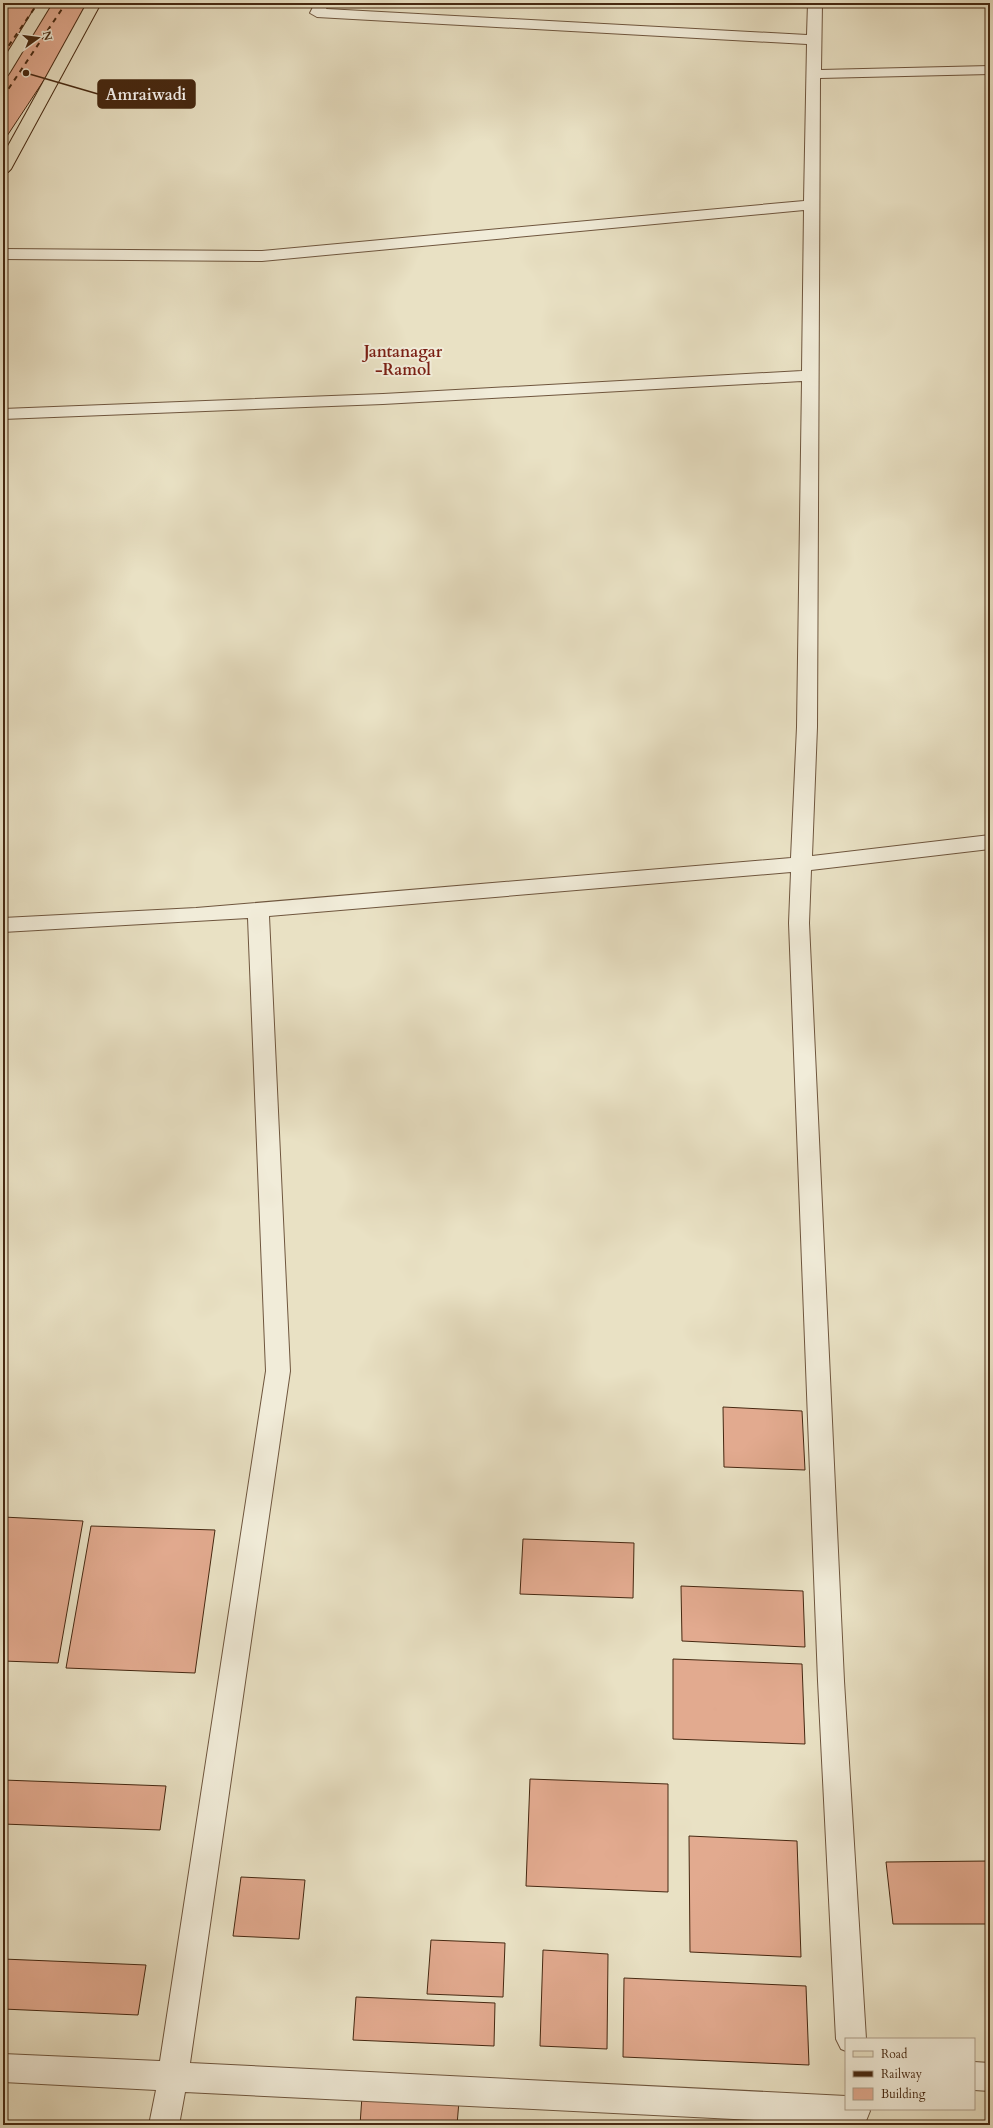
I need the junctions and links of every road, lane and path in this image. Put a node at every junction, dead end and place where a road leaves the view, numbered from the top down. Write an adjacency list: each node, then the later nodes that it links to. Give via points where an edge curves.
1 (45, 3): 7 (main road)
2 (94, 3): 9 (main road)
3 (322, 3): 5 (street, via 317,12)
4 (815, 3): 5 (street)
5 (814, 40): 8 (street)
6 (990, 70): 8 (street)
7 (3, 72)
8 (813, 74): 10 (street)
9 (3, 169)
10 (811, 205): 11 (street, via 262,256); 12 (street)
11 (3, 254)
12 (810, 376): 13 (street, via 383,399); 15 (street, via 807,727)
13 (3, 414)
14 (990, 842): 15 (street)
15 (801, 864): 16 (street); 18 (street, via 799,923 830,1665)
16 (258, 910): 17 (street); 21 (street, via 278,1371)
17 (3, 925)
18 (851, 2038)
19 (3, 2068): 21 (street)
20 (975, 2076): 22 (street)
21 (173, 2077): 23 (street); 24 (street)
22 (990, 2077)
23 (855, 2115)
24 (164, 2125)

